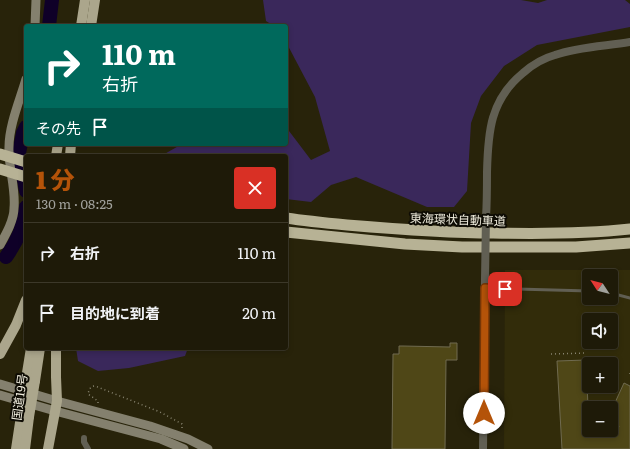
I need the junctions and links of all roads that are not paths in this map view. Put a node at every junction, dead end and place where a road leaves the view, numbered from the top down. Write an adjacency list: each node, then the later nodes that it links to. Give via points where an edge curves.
1 (36, 0): 4 (main road)
2 (85, 0): 5 (highway)
3 (95, 0): 6 (highway)
4 (36, 24)
5 (81, 24)
6 (91, 24)
7 (630, 42): 16 (street, bridge, via 554,55 530,68 508,88 500,100 490,128)
8 (24, 86): 18 (main road, via 10,131 9,160 14,209)
9 (0, 154): 10 (highway, bridge)
10 (24, 161)
11 (0, 169): 12 (highway, bridge)
12 (24, 176)
13 (288, 218): 16 (highway, 東海環状自動車道, via 404,230)
14 (630, 229): 16 (highway, 東海環状自動車道, via 571,233)
15 (288, 232): 17 (highway, via 462,247 576,247)
16 (486, 233): 19 (street, bridge)
17 (630, 243)
18 (0, 245)
19 (485, 284): 20 (lane); 40 (street)
20 (582, 291)
21 (618, 295): 22 (lane)
22 (630, 298)
23 (24, 305): 27 (highway)
24 (31, 350): 28 (highway, 国道19号)
25 (39, 350): 28 (highway, 国道19号)
26 (56, 350): 31 (highway)
27 (0, 354)
28 (31, 380): 32 (highway, 国道19号, bridge)
29 (0, 384): 31 (main road)
30 (0, 395): 31 (main road)
31 (56, 406): 36 (highway); 38 (main road, via 161,439); 39 (main road, via 150,426)
32 (25, 416): 34 (highway, 国道19号); 35 (highway, 国道19号)
33 (84, 438): 37 (street)
34 (16, 449)
35 (25, 449)
36 (48, 449)
37 (88, 449)
38 (184, 449)
39 (208, 449)
40 (483, 449)

